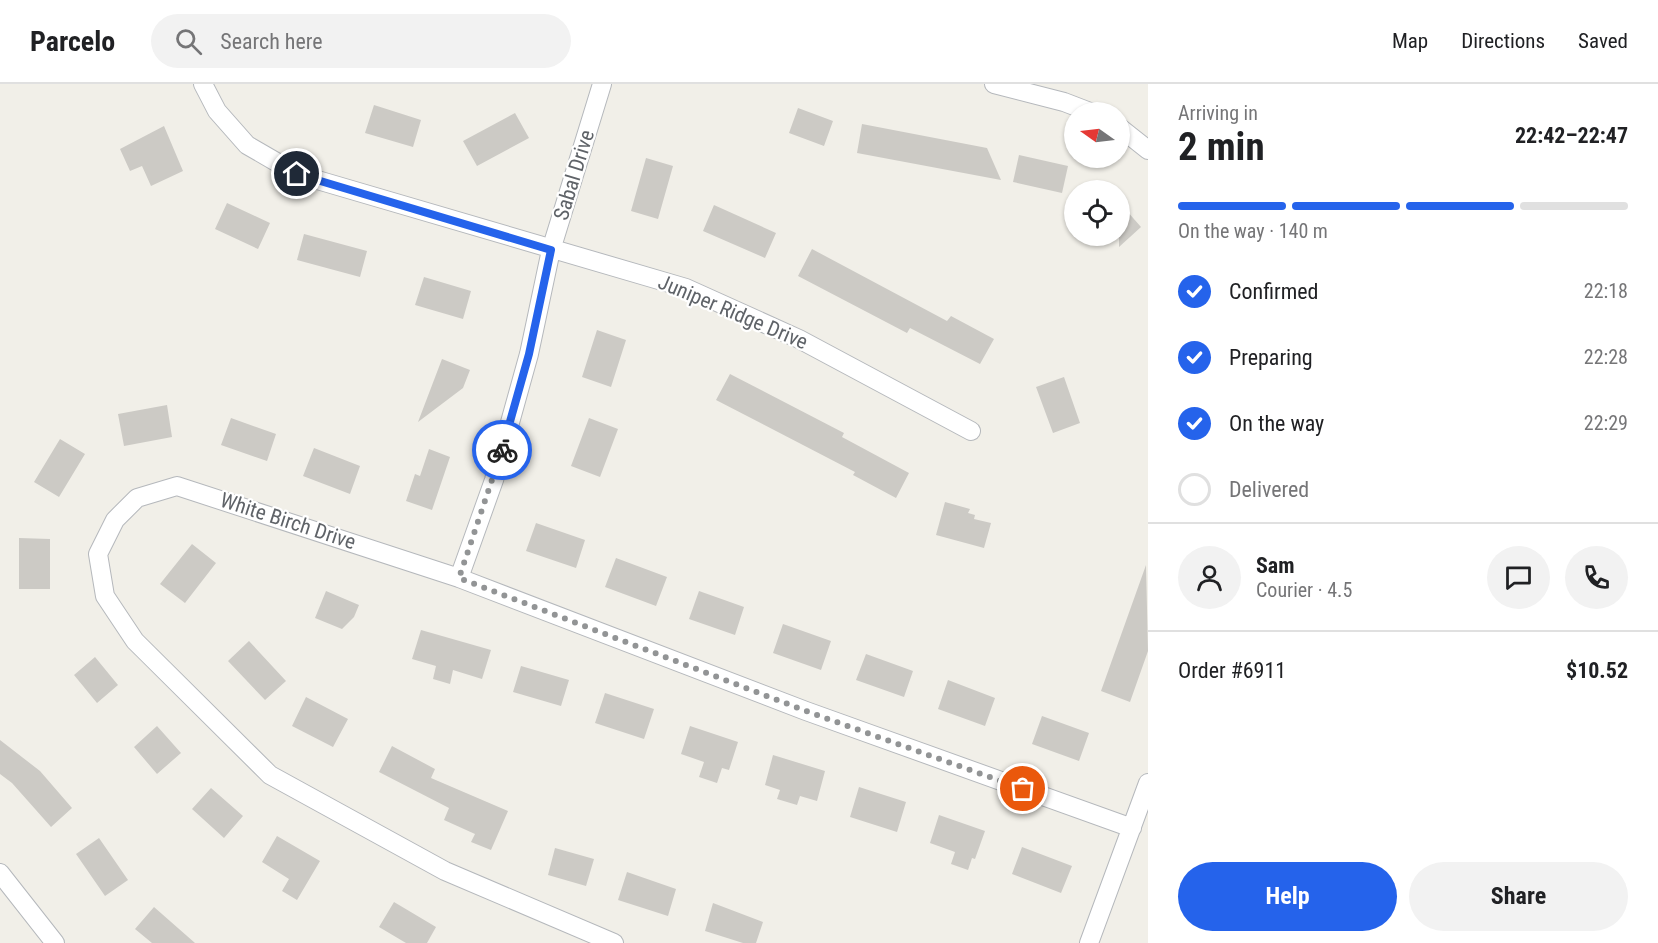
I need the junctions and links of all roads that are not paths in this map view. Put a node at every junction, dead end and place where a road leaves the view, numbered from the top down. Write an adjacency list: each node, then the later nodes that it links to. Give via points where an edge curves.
1 (203, 84): 7 (street, Juniper Ridge Drive, via 217,111 247,145 297,174)
2 (602, 84): 7 (street, Sabal Drive)
3 (994, 84): 4 (street)
4 (1064, 102)
5 (1130, 136): 6 (street)
6 (1148, 150)
7 (551, 250): 8 (street, Juniper Ridge Drive, via 686,288 799,339); 9 (street, Sabal Drive, via 529,354 494,480)
8 (971, 431)
9 (459, 578): 11 (street, White Birch Drive, via 806,711); 14 (street, White Birch Drive, via 177,486 136,498 115,520 98,554 105,596 135,641 270,775 445,871)
10 (1148, 783): 11 (street)
11 (1132, 828): 15 (street)
12 (0, 873): 13 (street)
13 (55, 943)
14 (614, 943)
15 (1089, 943)

